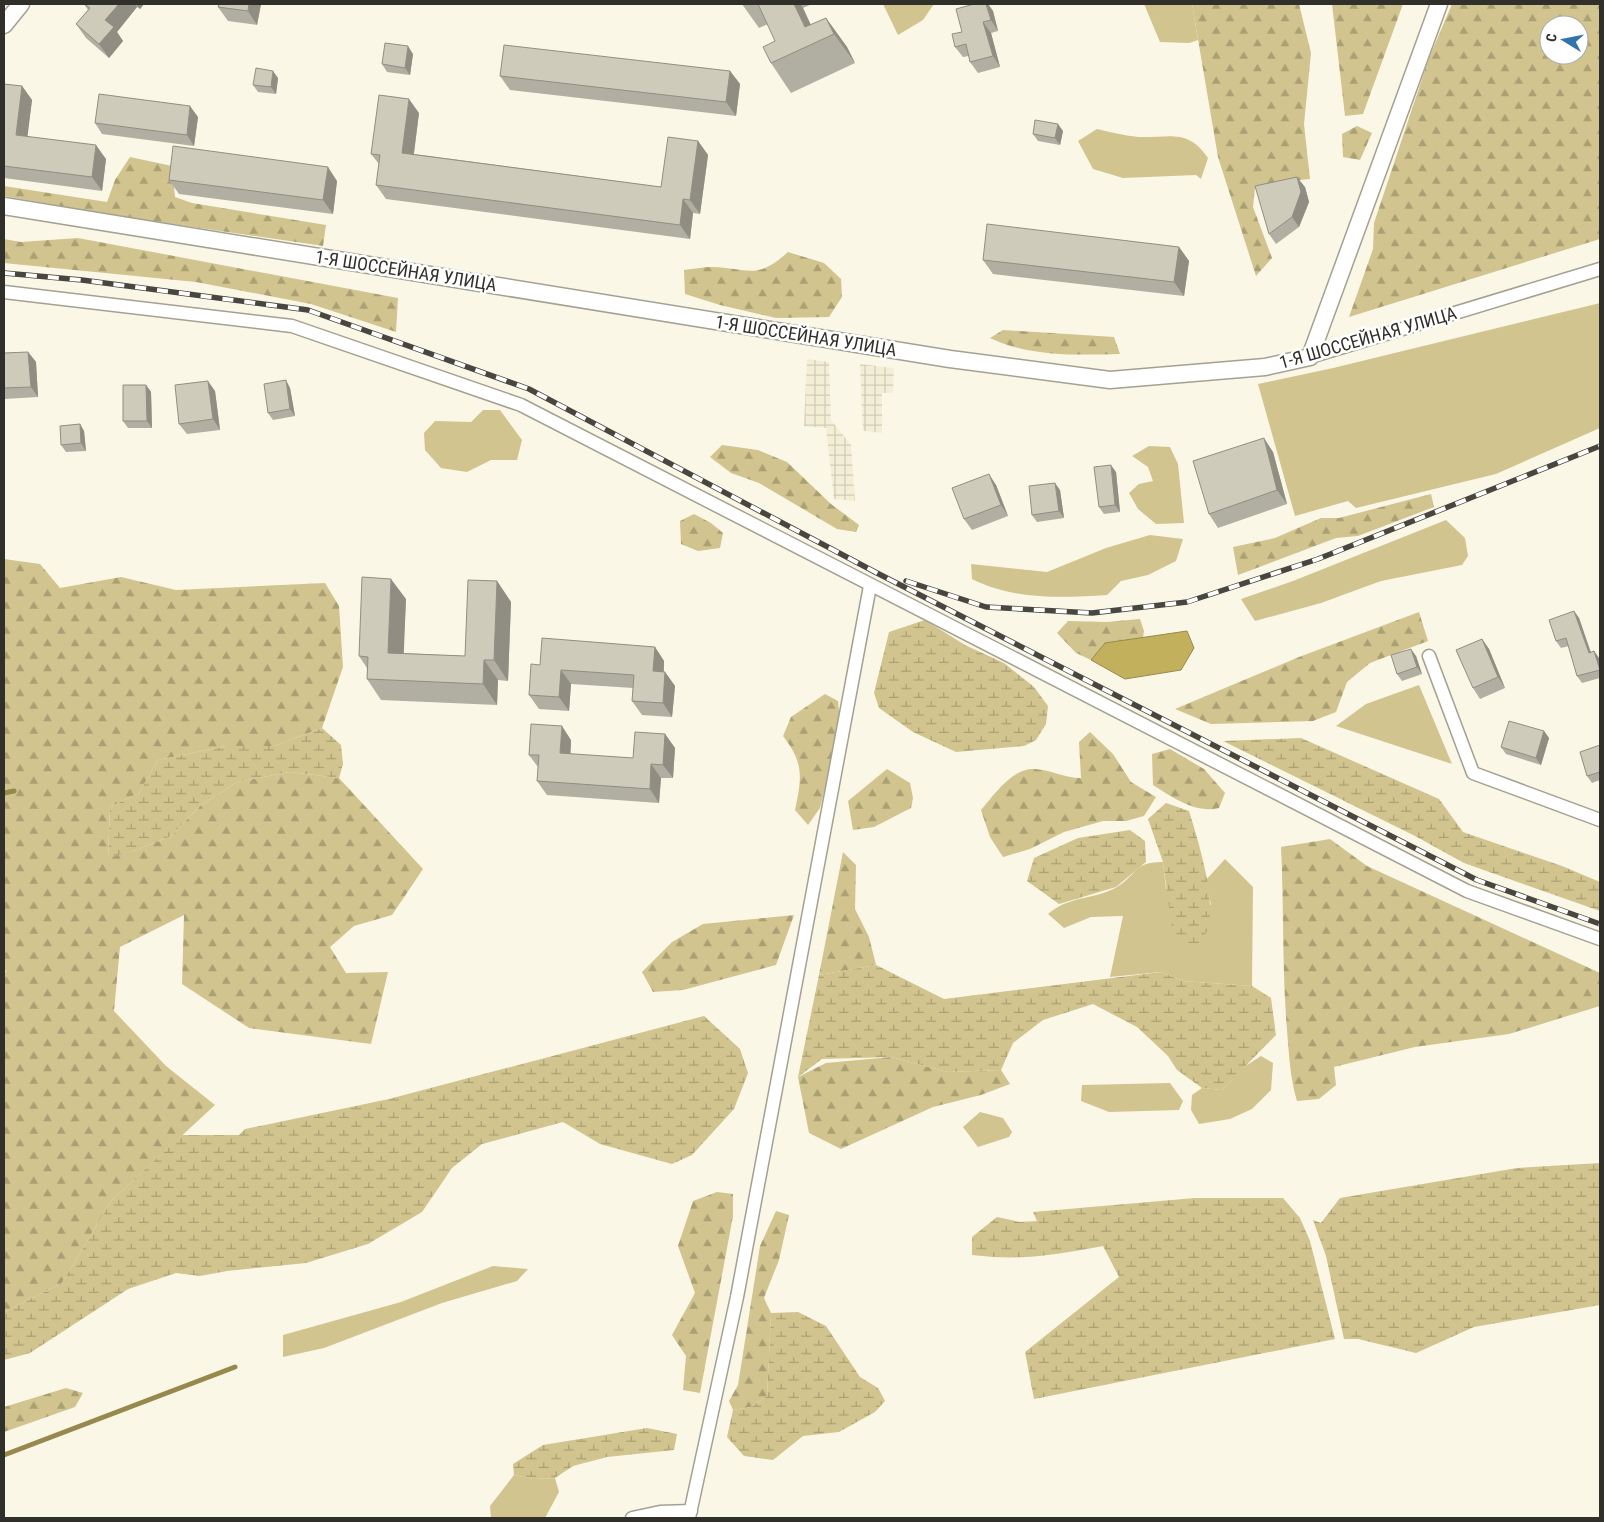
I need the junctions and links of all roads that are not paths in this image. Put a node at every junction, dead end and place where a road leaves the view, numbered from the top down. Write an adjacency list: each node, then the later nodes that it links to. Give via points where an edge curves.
1 (21, 4): 3 (street)
2 (1439, 4): 7 (street)
3 (4, 25)
4 (4, 206): 7 (street, 1-Я ШОССЕЙНАЯ УЛИЦА, via 950,359 1110,380 1265,367)
5 (1600, 268): 7 (street, 1-Я ШОССЕЙНАЯ УЛИЦА)
6 (4, 292): 8 (street, via 301,329 521,405)
7 (1310, 357)
8 (870, 586): 11 (street, via 1467,891); 12 (street, via 739,1288)
9 (1429, 656): 10 (street, via 1474,772)
10 (1600, 820)
11 (1600, 939)
12 (690, 1515): 13 (street, via 660,1512)
13 (632, 1518)

